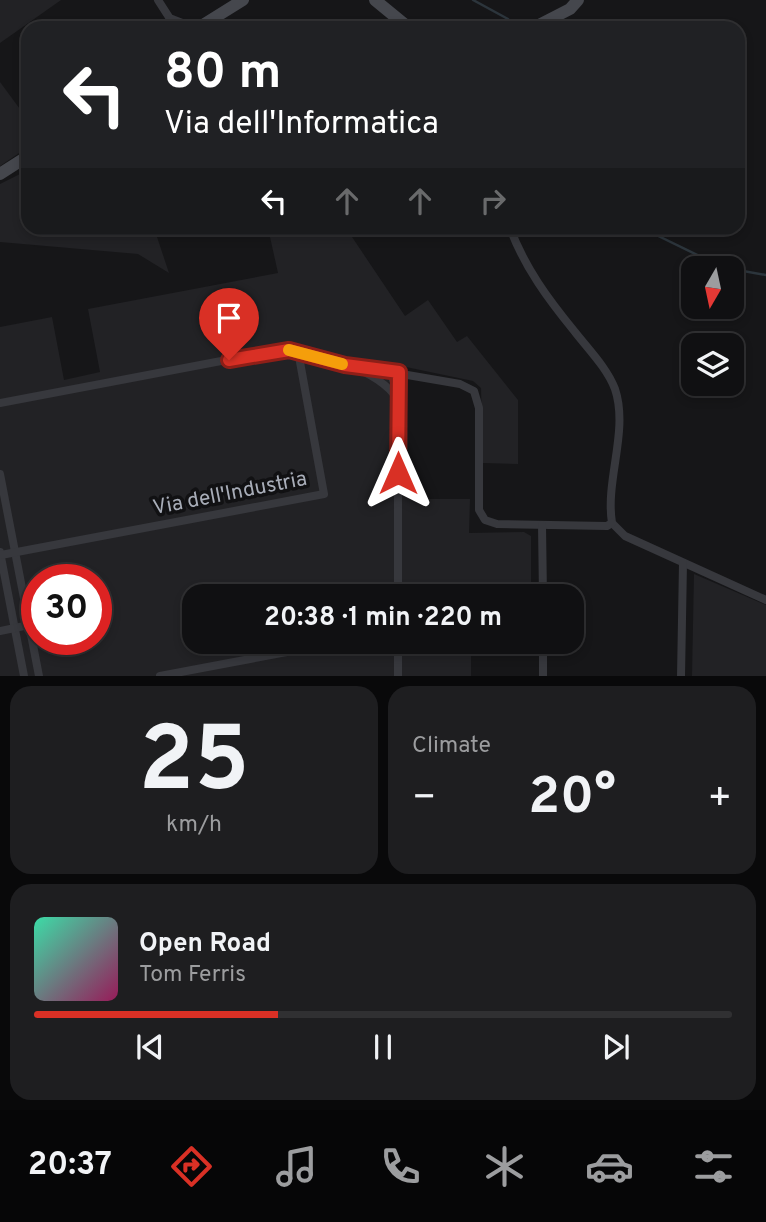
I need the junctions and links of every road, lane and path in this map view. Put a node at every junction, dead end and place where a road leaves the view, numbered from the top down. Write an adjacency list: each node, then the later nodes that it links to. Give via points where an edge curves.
1 (158, 0): 5 (street)
2 (243, 0): 6 (main road)
3 (375, 0): 7 (main road)
4 (578, 0): 8 (main road)
5 (174, 21)
6 (210, 21)
7 (400, 21)
8 (546, 21)
9 (21, 160): 10 (main road)
10 (0, 174)
11 (513, 235): 19 (street, via 534,280 606,371 615,391 618,427 610,497)
12 (298, 351): 13 (street); 17 (street, via 279,350); 21 (street, Via dell'Industria, via 324,494)
13 (345, 365): 14 (street); 15 (street)
14 (398, 375): 15 (street); 16 (street); 20 (street, via 460,384 474,391 481,516 497,524)
15 (382, 380): 16 (street)
16 (397, 399): 25 (street)
17 (0, 403)
18 (0, 478): 21 (street)
19 (612, 523): 20 (street); 23 (street, via 625,536)
20 (542, 525): 26 (street)
21 (15, 553): 22 (street, Via dell'Industria); 24 (street)
22 (0, 554): 29 (street)
23 (683, 563): 27 (street); 40 (street)
24 (21, 584)
25 (398, 584)
26 (543, 584)
27 (766, 600)
28 (21, 627): 29 (street)
29 (15, 628): 30 (street); 35 (street)
30 (0, 631)
31 (276, 654): 37 (street)
32 (398, 654): 38 (street)
33 (543, 654): 39 (street)
34 (35, 655): 36 (street)
35 (24, 676)
36 (39, 676)
37 (160, 676)
38 (398, 676)
39 (543, 676)
40 (681, 676)

